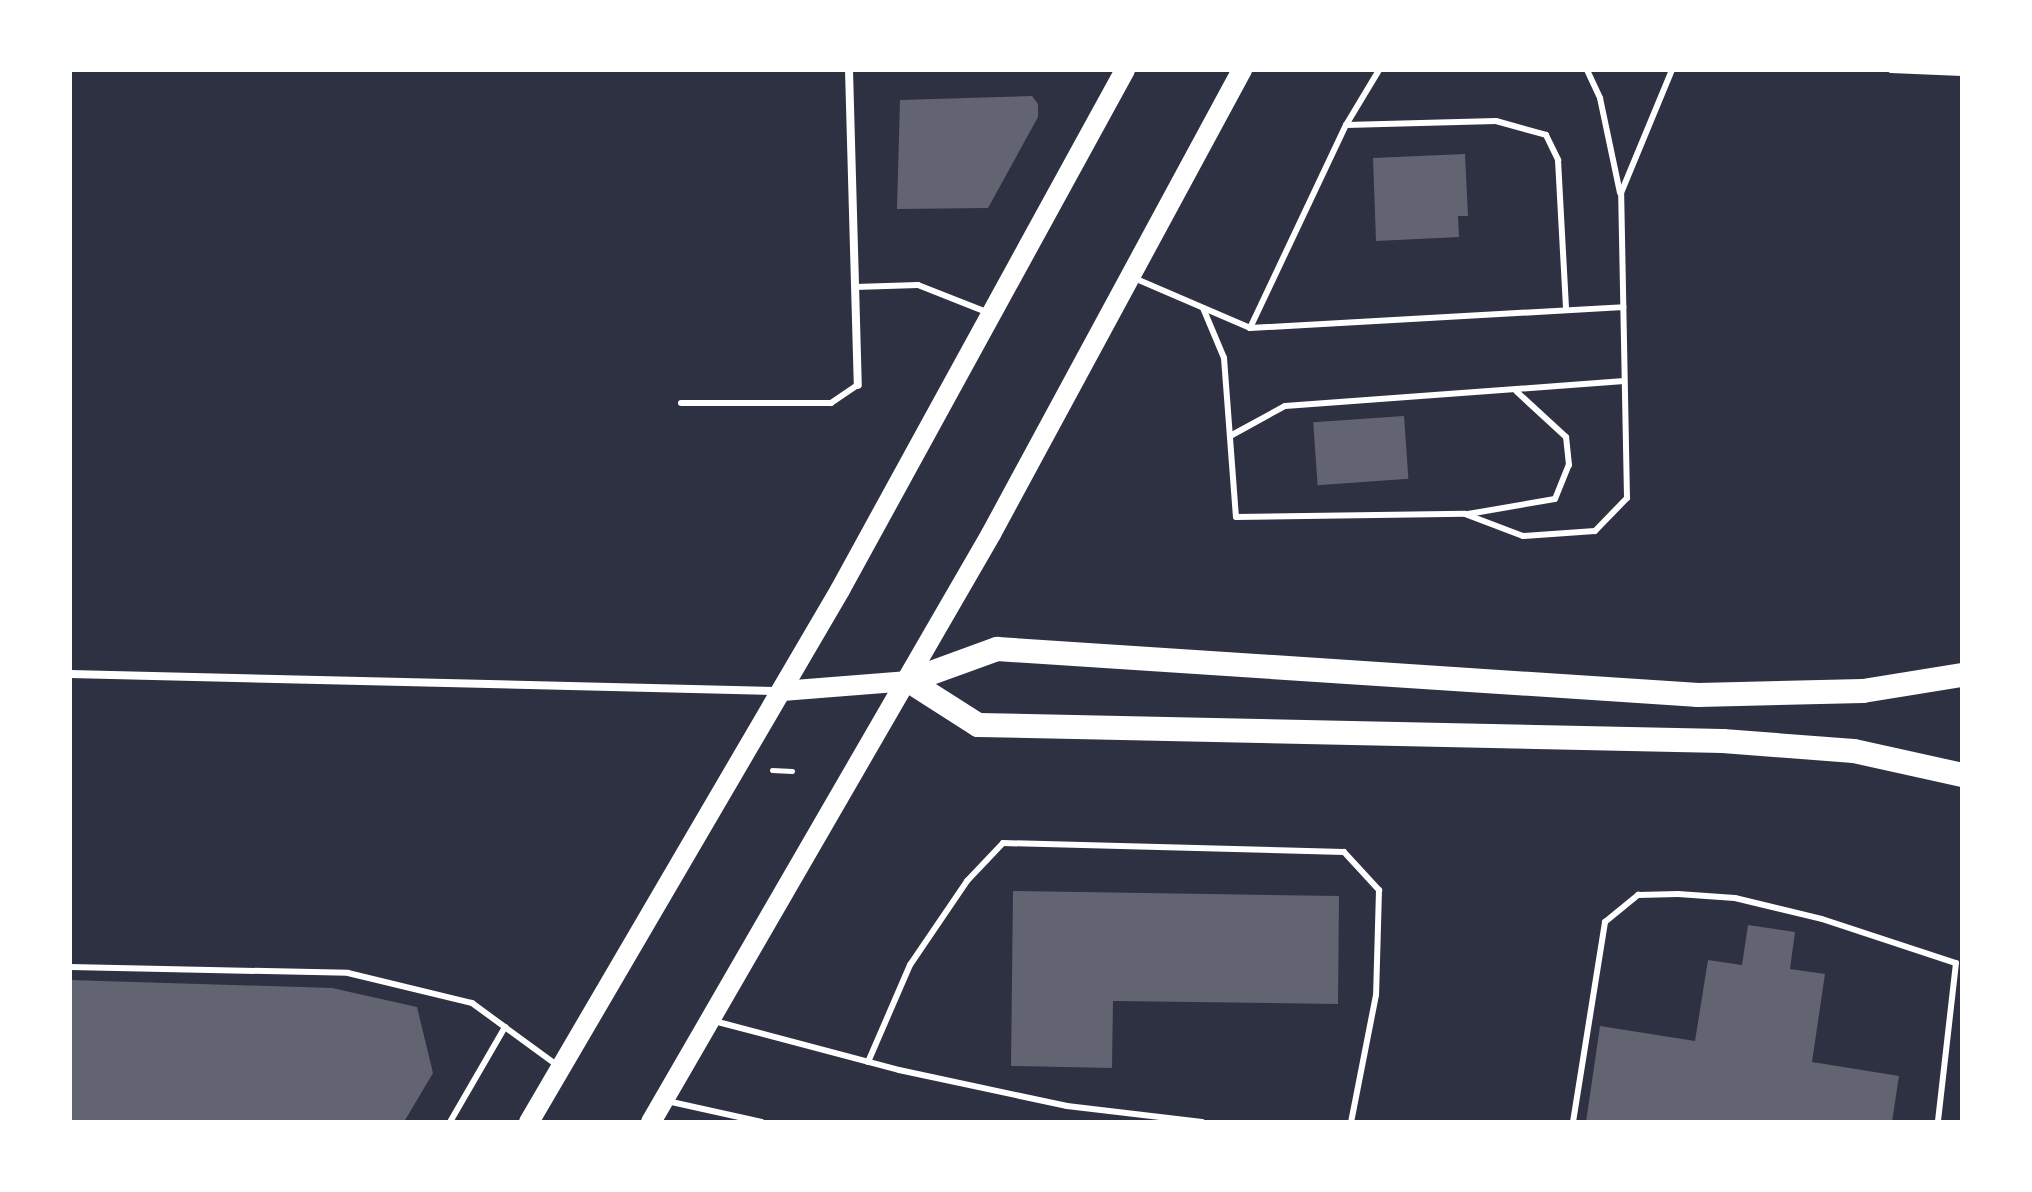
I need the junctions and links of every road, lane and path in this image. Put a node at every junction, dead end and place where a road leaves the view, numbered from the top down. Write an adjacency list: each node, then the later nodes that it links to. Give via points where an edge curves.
1 (849, 70): 12 (street)
2 (1125, 70): 16 (main road)
3 (1242, 70): 11 (main road)
4 (1379, 70): 9 (lane)
5 (1587, 70): 10 (lane, via 1600,98)
6 (1672, 70): 10 (lane)
7 (1891, 70): 8 (lane)
8 (1962, 73)
9 (1346, 125): 15 (lane, via 1496,121 1546,135 1558,160); 17 (lane)
10 (1621, 193): 13 (lane)
11 (1130, 277): 14 (lane); 26 (main road)
12 (855, 287): 16 (lane, via 918,285); 19 (street)
13 (1623, 307): 15 (lane); 18 (lane)
14 (1203, 308): 17 (lane); 22 (lane, via 1224,358)
15 (1566, 309): 17 (lane)
16 (992, 314): 27 (main road)
17 (1250, 328)
18 (1624, 381): 20 (lane); 23 (lane, via 1627,498 1595,531 1523,536)
19 (858, 385): 21 (lane, via 831,403)
20 (1517, 392): 22 (lane, via 1285,406); 23 (lane, via 1566,437 1569,465 1555,499)
21 (681, 403)
22 (1232, 435): 23 (lane, via 1236,517)
23 (1465, 514)
24 (70, 674): 27 (street)
25 (1962, 675): 26 (highway, via 1863,691 1698,695 997,649)
26 (909, 681): 27 (main road); 30 (highway, via 978,725 1751,743 1854,751); 32 (main road)
27 (782, 691): 35 (main road)
28 (772, 770): 29 (path)
29 (792, 771)
30 (1962, 775)
31 (70, 967): 33 (lane, via 348,973 472,1003)
32 (711, 1020): 34 (lane); 36 (main road)
33 (505, 1027): 35 (lane); 37 (lane)
34 (868, 1062): 41 (lane, via 1067,1106); 42 (lane, via 910,965 967,881 1003,843 1344,852 1379,890 1376,995)
35 (561, 1068): 38 (main road)
36 (664, 1100): 39 (main road); 40 (lane)
37 (450, 1122)
38 (529, 1122)
39 (651, 1122)
40 (762, 1122)
41 (1202, 1122)
42 (1351, 1122)
43 (1573, 1122): 44 (lane, via 1605,922 1638,895 1735,898 1822,919 1956,963)
44 (1938, 1122)

